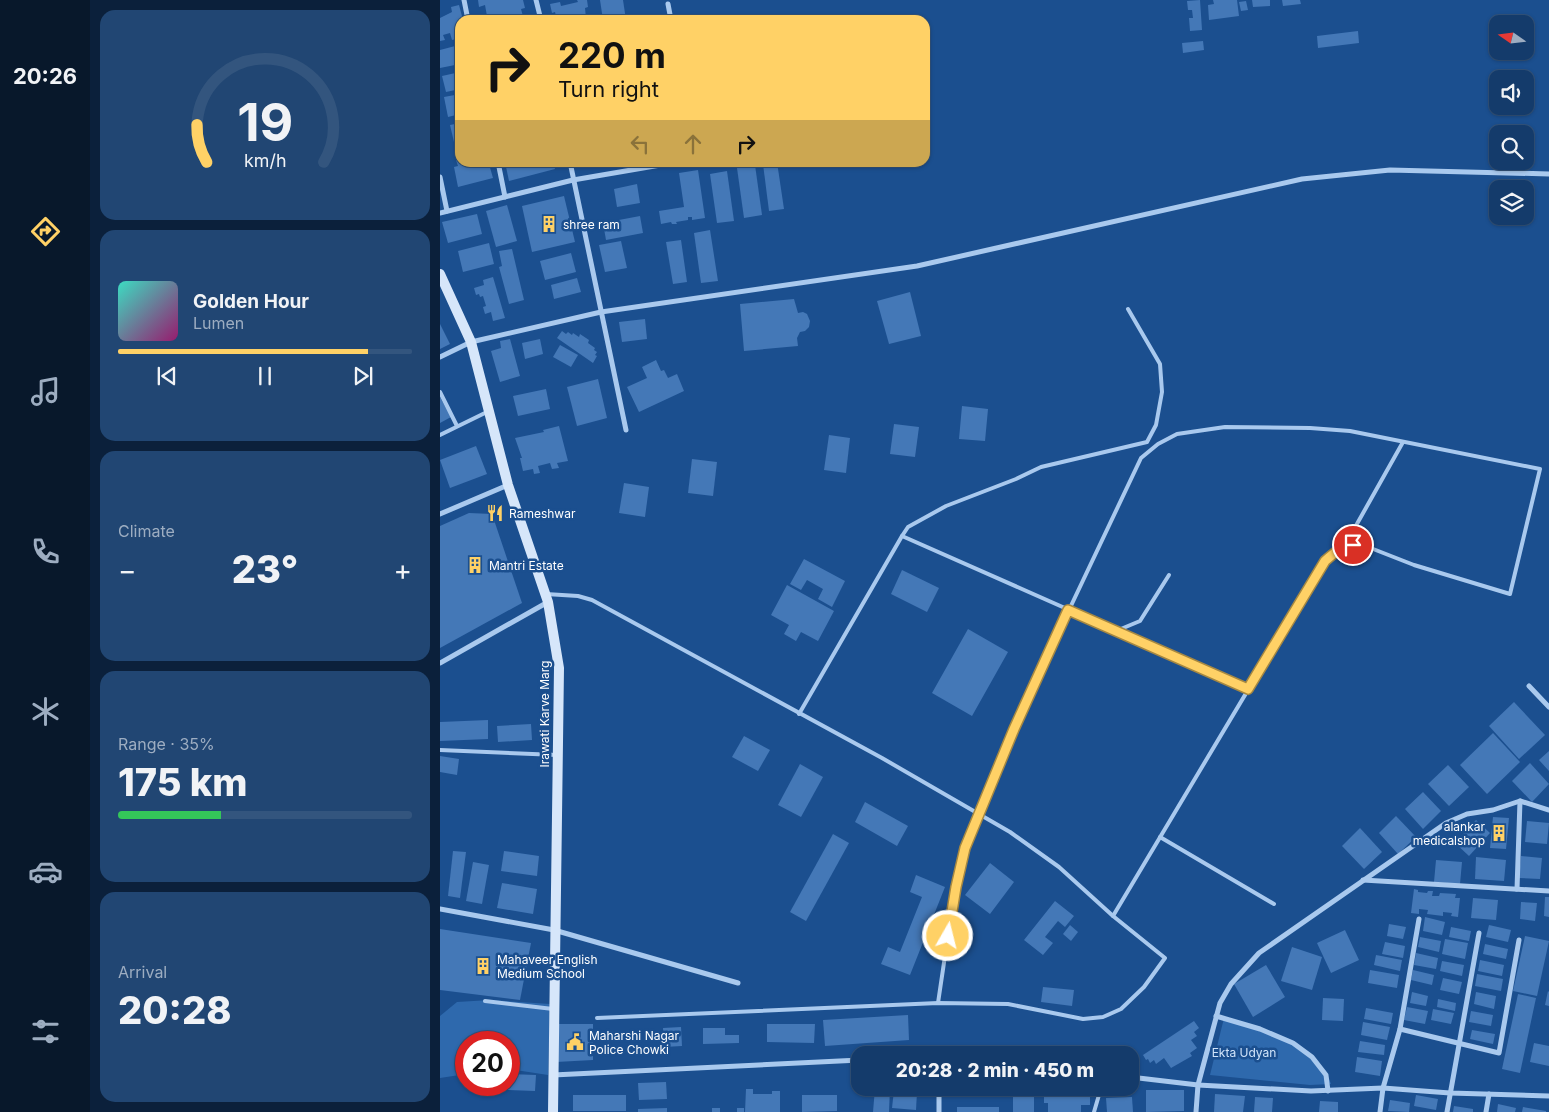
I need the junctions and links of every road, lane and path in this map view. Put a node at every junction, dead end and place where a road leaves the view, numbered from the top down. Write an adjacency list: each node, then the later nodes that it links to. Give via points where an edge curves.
1 (464, 0): 4 (street)
2 (536, 0): 5 (street)
3 (668, 4): 6 (street)
4 (467, 15)
5 (539, 15)
6 (670, 15)
7 (499, 167): 13 (street)
8 (571, 167): 12 (street)
9 (649, 167): 12 (street)
10 (1549, 174): 18 (street, via 1390,170 1302,179 917,266)
11 (440, 177): 14 (street)
12 (574, 180): 13 (street); 18 (street)
13 (505, 197): 14 (street)
14 (447, 211): 15 (street)
15 (440, 213)
16 (440, 274): 19 (main road, Irawati Karve Marg)
17 (1128, 309): 29 (lane, via 1160,364 1162,392 1156,424 1147,442 1041,467 946,506 908,527)
18 (601, 312): 19 (street); 24 (street)
19 (471, 342): 20 (street); 22 (main road, Irawati Karve Marg)
20 (440, 357)
21 (440, 392): 23 (lane)
22 (489, 411): 23 (lane); 27 (main road, Irawati Karve Marg)
23 (457, 426): 25 (lane)
24 (626, 430)
25 (440, 434)
26 (1403, 442): 30 (lane); 30 (lane, via 1540,469 1510,594 1414,565 1368,547); 33 (lane, via 1350,431 1310,428 1225,427 1177,434 1141,458)
27 (508, 485): 28 (street); 32 (main road, Irawati Karve Marg)
28 (440, 514)
29 (902, 536): 33 (lane); 39 (lane)
30 (1344, 547): 37 (lane, via 1325,561)
31 (1169, 575): 34 (lane, via 1140,622)
32 (546, 598): 35 (street); 39 (lane, via 578,596 592,600); 41 (main road, Irawati Karve Marg, via 559,668)
33 (1068, 610): 34 (lane); 44 (lane)
34 (1116, 631): 37 (lane)
35 (440, 662)
36 (1529, 686): 38 (street)
37 (1248, 689): 45 (lane)
38 (1549, 707)
39 (799, 714): 44 (lane)
40 (440, 750): 41 (lane)
41 (557, 755): 53 (main road, Irawati Karve Marg)
42 (1520, 800): 43 (street); 46 (street, via 1446,823); 47 (street)
43 (1548, 808)
44 (979, 815): 51 (lane, via 1060,867); 58 (lane, via 959,872)
45 (1160, 837): 49 (lane); 51 (lane)
46 (1363, 880): 47 (street); 60 (street, via 1260,953 1231,984)
47 (1517, 889): 48 (street)
48 (1549, 891)
49 (1274, 904)
50 (440, 909): 53 (street)
51 (1113, 916): 58 (lane, via 1165,958 1144,987 1120,1009 1103,1017 1083,1019 1008,1004)
52 (1419, 919): 62 (street)
53 (554, 930): 56 (street); 59 (main road, Irawati Karve Marg)
54 (1478, 933): 63 (street)
55 (1519, 940): 63 (street, via 1499,1053)
56 (738, 983)
57 (485, 1001): 59 (lane)
58 (938, 1003): 61 (lane)
59 (553, 1009): 65 (main road, Irawati Karve Marg)
60 (1216, 1016): 67 (street); 69 (street, via 1293,1043 1312,1057 1326,1075)
61 (597, 1018)
62 (1400, 1029): 63 (street); 68 (street)
63 (1459, 1044): 70 (street)
64 (851, 1060): 65 (street)
65 (553, 1076): 75 (main road, Irawati Karve Marg)
66 (1139, 1078): 67 (street)
67 (1198, 1085): 69 (street); 78 (street)
68 (1383, 1088): 69 (street); 70 (street); 79 (street)
69 (1328, 1091)
70 (1450, 1094): 71 (street); 80 (street)
71 (1489, 1094): 74 (street); 81 (street)
72 (939, 1096): 76 (street)
73 (1099, 1096): 77 (lane)
74 (1549, 1096)
75 (553, 1112)
76 (939, 1112)
77 (1094, 1112)
78 (1196, 1112)
79 (1380, 1112)
80 (1447, 1112)
81 (1486, 1112)

